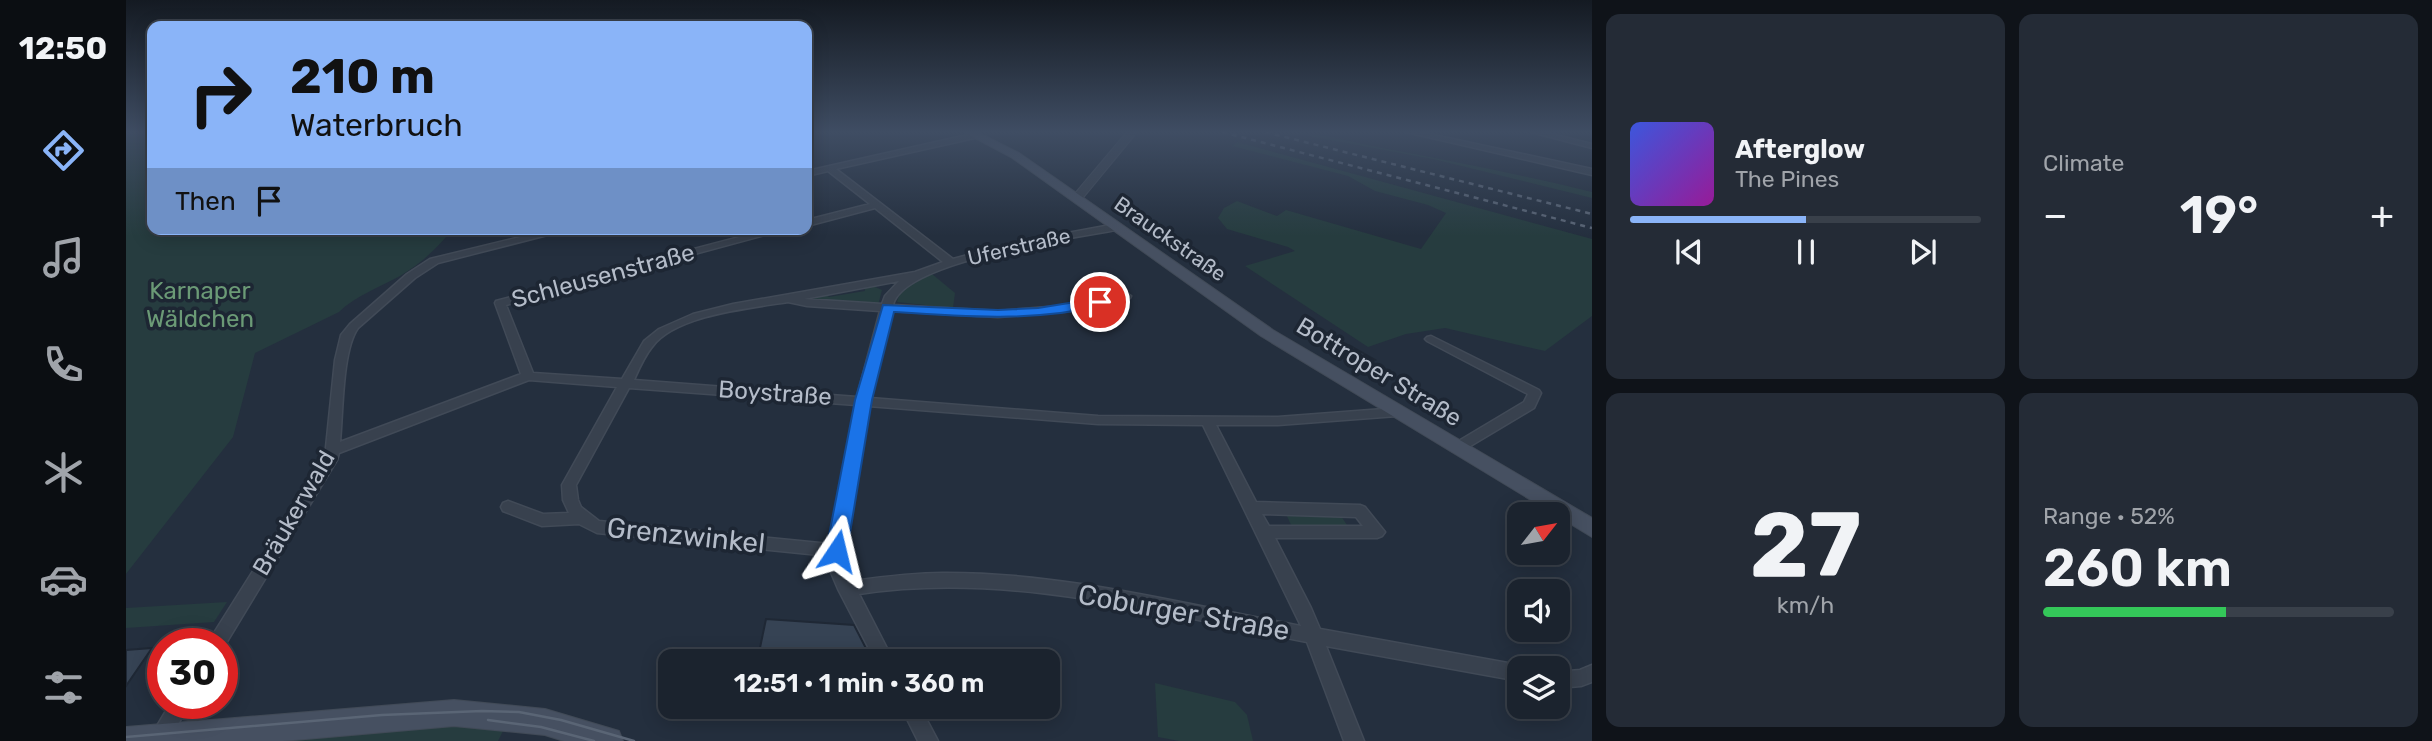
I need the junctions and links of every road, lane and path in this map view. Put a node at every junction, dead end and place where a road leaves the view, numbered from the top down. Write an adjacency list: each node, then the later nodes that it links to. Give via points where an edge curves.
1 (835, 167): 5 (street)
2 (1032, 167): 8 (main road, Brauckstraße)
3 (1103, 167): 8 (street)
4 (1567, 167): 7 (street)
5 (829, 168): 6 (street); 9 (street, Uferstraße)
6 (812, 172)
7 (1592, 172)
8 (1077, 198): 11 (main road, Brauckstraße)
9 (877, 205): 10 (street); 14 (street, Uferstraße)
10 (812, 222)
11 (1116, 226): 14 (street, Uferstraße); 19 (main road, Brauckstraße)
12 (528, 235): 27 (street, Bräukerwald, via 434,261 354,326 341,360)
13 (759, 235): 21 (street, Schleusenstraße, via 500,303)
14 (951, 263): 15 (street, Grenzwinkel)
15 (914, 275): 17 (street, Grenzwinkel); 18 (street, via 897,286)
16 (1126, 296): 18 (street, via 1038,313)
17 (788, 299): 18 (street); 22 (street, Grenzwinkel, via 681,321 648,344)
18 (888, 308): 23 (street)
19 (1275, 338): 24 (main road, Bottroper Straße)
20 (1432, 339): 26 (street, Bottroper Straße, via 1535,393 1529,405)
21 (528, 376): 22 (street, Boystraße); 27 (street, Boystraße)
22 (626, 382): 23 (street, Boystraße); 30 (street, Grenzwinkel, via 569,485)
23 (863, 400): 25 (street, Boystraße, via 1072,418); 33 (street)
24 (1397, 412): 25 (street, Boystraße); 26 (main road, Bottroper Straße)
25 (1208, 422): 29 (street)
26 (1457, 448): 31 (main road, Bottroper Straße)
27 (334, 450): 35 (street, Bräukerwald)
28 (508, 507): 30 (street, Grenzwinkel, via 542,520)
29 (1251, 508): 32 (street); 32 (street, via 1360,511 1377,532)
30 (579, 518): 33 (street, Grenzwinkel, via 614,530)
31 (1592, 529)
32 (1264, 532): 36 (street)
33 (837, 551): 34 (street, via 837,568)
34 (846, 589): 36 (street, Coburger Straße, via 874,583 958,581 1029,585); 37 (street)
35 (226, 628)
36 (1315, 636): 38 (street, Coburger Straße); 47 (street)
37 (878, 649)
38 (1507, 671)
39 (1592, 673): 40 (street)
40 (1570, 679)
41 (171, 719): 43 (street)
42 (916, 719): 46 (street)
43 (160, 737): 44 (main road); 45 (main road, via 411,715 475,714 545,722)
44 (126, 741)
45 (609, 741)
46 (928, 741)
47 (1354, 741)

